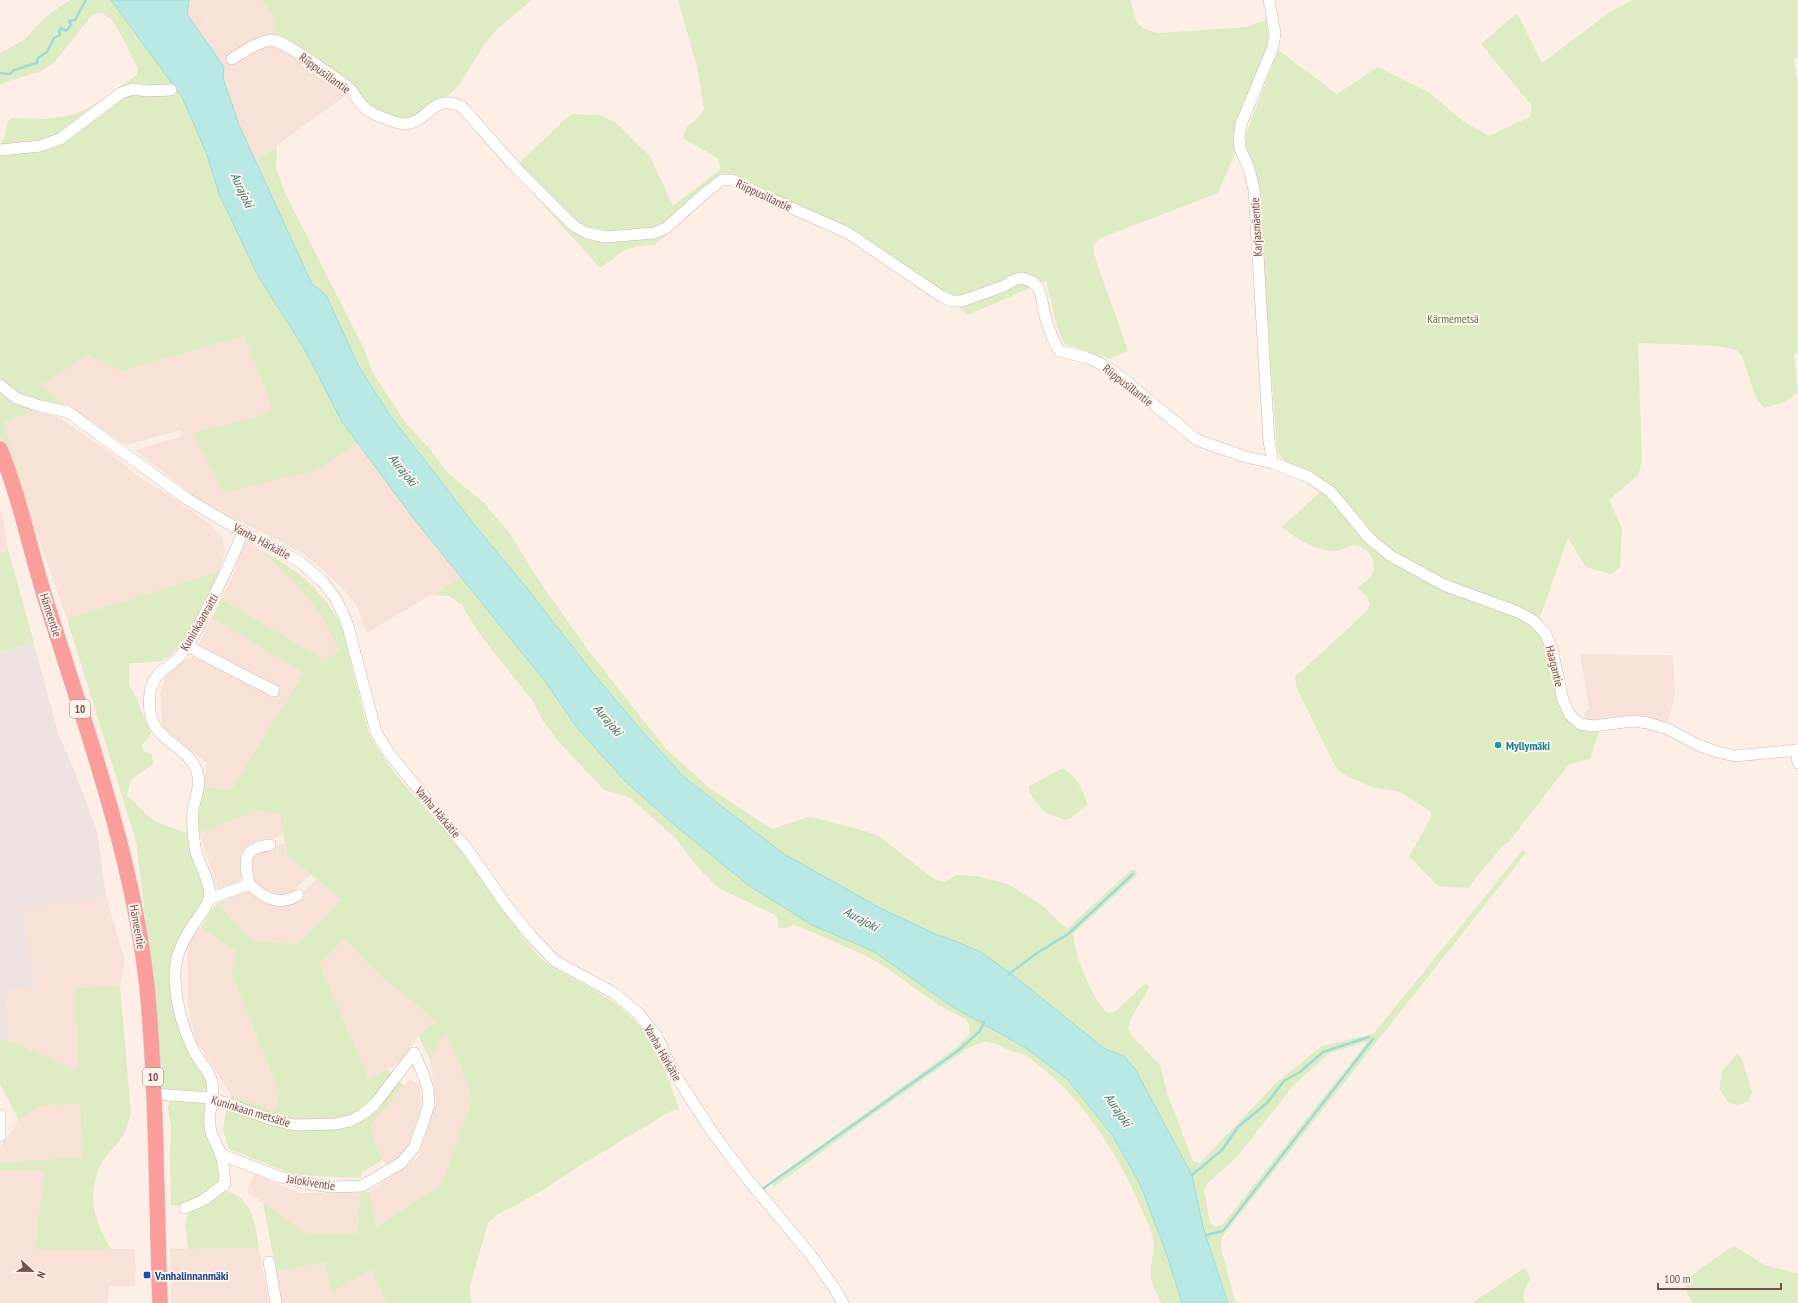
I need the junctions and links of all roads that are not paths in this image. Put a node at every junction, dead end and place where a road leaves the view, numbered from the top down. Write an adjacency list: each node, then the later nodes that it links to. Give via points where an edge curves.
1 (1269, 0): 7 (street, Karjasmäentie, via 1275,33 1273,47 1242,124 1239,138 1254,189 1269,441)
2 (232, 58): 7 (street, Riippusillantie, via 264,42 276,40 352,90 363,107 384,118 404,124 419,118 437,105 453,102 462,107 517,169 574,226 587,233 606,237 654,233 666,228 722,180 732,180 848,233 941,296 952,300 962,301 1022,278 1031,281 1038,287 1042,296 1045,316 1060,351 1090,358 1110,368 1197,440 1246,457)
3 (171, 90): 4 (street, via 133,89 121,93 60,139 40,146)
4 (0, 150)
5 (0, 385): 9 (street, Vanha Härkätie, via 16,398 68,412 187,499)
6 (0, 449): 10 (highway, Hämeentie / 10, via 19,505)
7 (1273, 463): 13 (street, Haagantie, via 1309,477 1331,492 1370,539 1390,556 1444,585 1518,612 1534,621 1545,633 1552,649 1563,700 1570,715 1580,724 1593,726 1633,721 1648,723 1716,752 1735,756)
8 (0, 480): 10 (highway, Hämeentie / 10)
9 (243, 532): 11 (street, Kuninkaanraitti, via 216,592); 29 (street, Vanha Härkätie, via 299,561 323,582 336,599 346,623 376,732 388,752 468,850 531,936 556,961 614,993 638,1013 656,1037 673,1071 710,1129 745,1176 810,1254)
10 (35, 565): 20 (highway, Hämeentie / 10, via 100,771 123,854 147,986)
11 (187, 646): 12 (street); 18 (street, Kuninkaanraitti, via 180,656 162,669 155,678 150,693 150,709 156,729 187,755 197,769 199,778 193,810 193,833 195,850 209,887)
12 (274, 691)
13 (1797, 750): 14 (street)
14 (1798, 763)
15 (270, 844): 16 (street, via 252,849 246,856 245,867)
16 (249, 884): 17 (street, via 264,896 282,901); 18 (street)
17 (298, 895)
18 (209, 899): 21 (street, via 178,952 175,979 180,1013 187,1033 194,1052 212,1080)
19 (414, 1054): 21 (street, Kuninkaan metsätie, via 375,1104 350,1121 295,1125); 24 (street, Jalokiventie, via 424,1076 429,1105 414,1148 401,1163 362,1186 332,1187 304,1183 277,1176)
20 (154, 1094): 21 (street, Kuninkaan metsätie); 27 (highway, Hämeentie / 10)
21 (211, 1098): 24 (street, via 210,1127)
22 (0, 1115): 23 (street)
23 (0, 1136)
24 (220, 1154): 25 (street, via 225,1184 202,1201)
25 (185, 1208)
26 (269, 1262): 28 (street)
27 (160, 1303)
28 (276, 1303)
29 (843, 1303)

